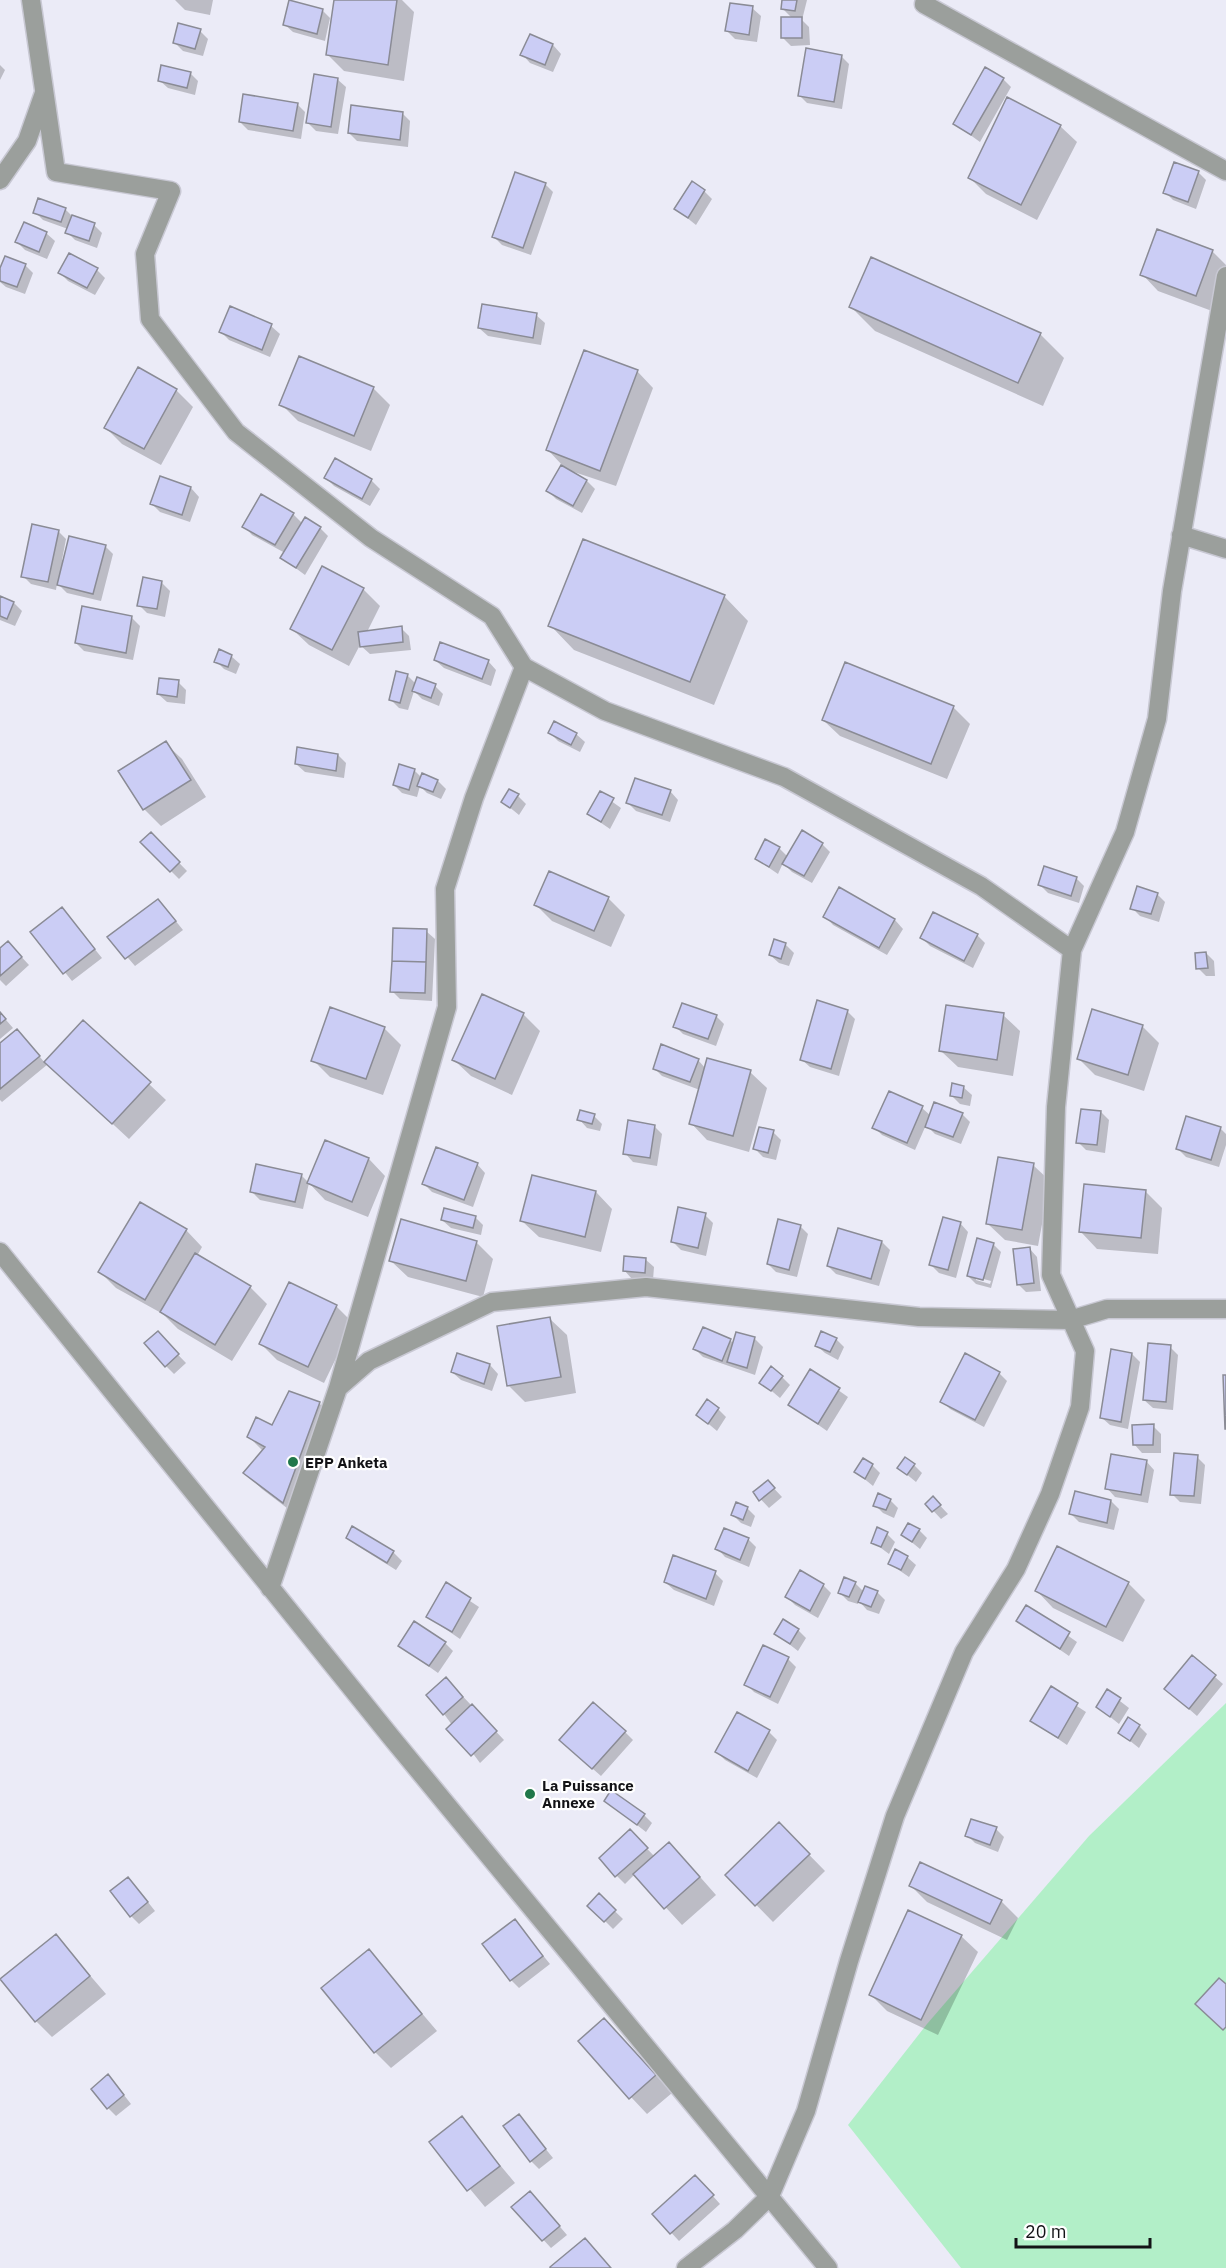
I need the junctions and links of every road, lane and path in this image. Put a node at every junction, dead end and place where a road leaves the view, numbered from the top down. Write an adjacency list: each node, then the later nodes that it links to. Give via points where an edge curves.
1 (31, 0): 3 (street)
2 (926, 0): 4 (street, via 924,3)
3 (44, 91): 5 (street, via 27,141); 9 (street, via 56,172 171,191 145,254 150,319 236,432 371,538 492,616)
4 (1226, 171)
5 (0, 180)
6 (1226, 276): 7 (street)
7 (1181, 536): 8 (street); 10 (street, via 1157,719 1125,832)
8 (1226, 549)
9 (524, 667): 10 (street, via 605,711 784,777 981,886); 14 (street, via 474,798 445,889 447,1007)
10 (1072, 950): 13 (street, via 1056,1107 1051,1275)
11 (0, 1252): 15 (street)
12 (1226, 1309): 13 (street, via 1107,1309)
13 (1070, 1320): 14 (street, via 919,1317 646,1287 492,1302 369,1361); 16 (street, via 1085,1351 1080,1407 1050,1494 1016,1569 964,1653 895,1816 806,2112)
14 (338, 1388): 15 (street)
15 (270, 1588): 16 (street)
16 (770, 2196): 17 (street, via 735,2230); 18 (street)
17 (686, 2268)
18 (828, 2268)

